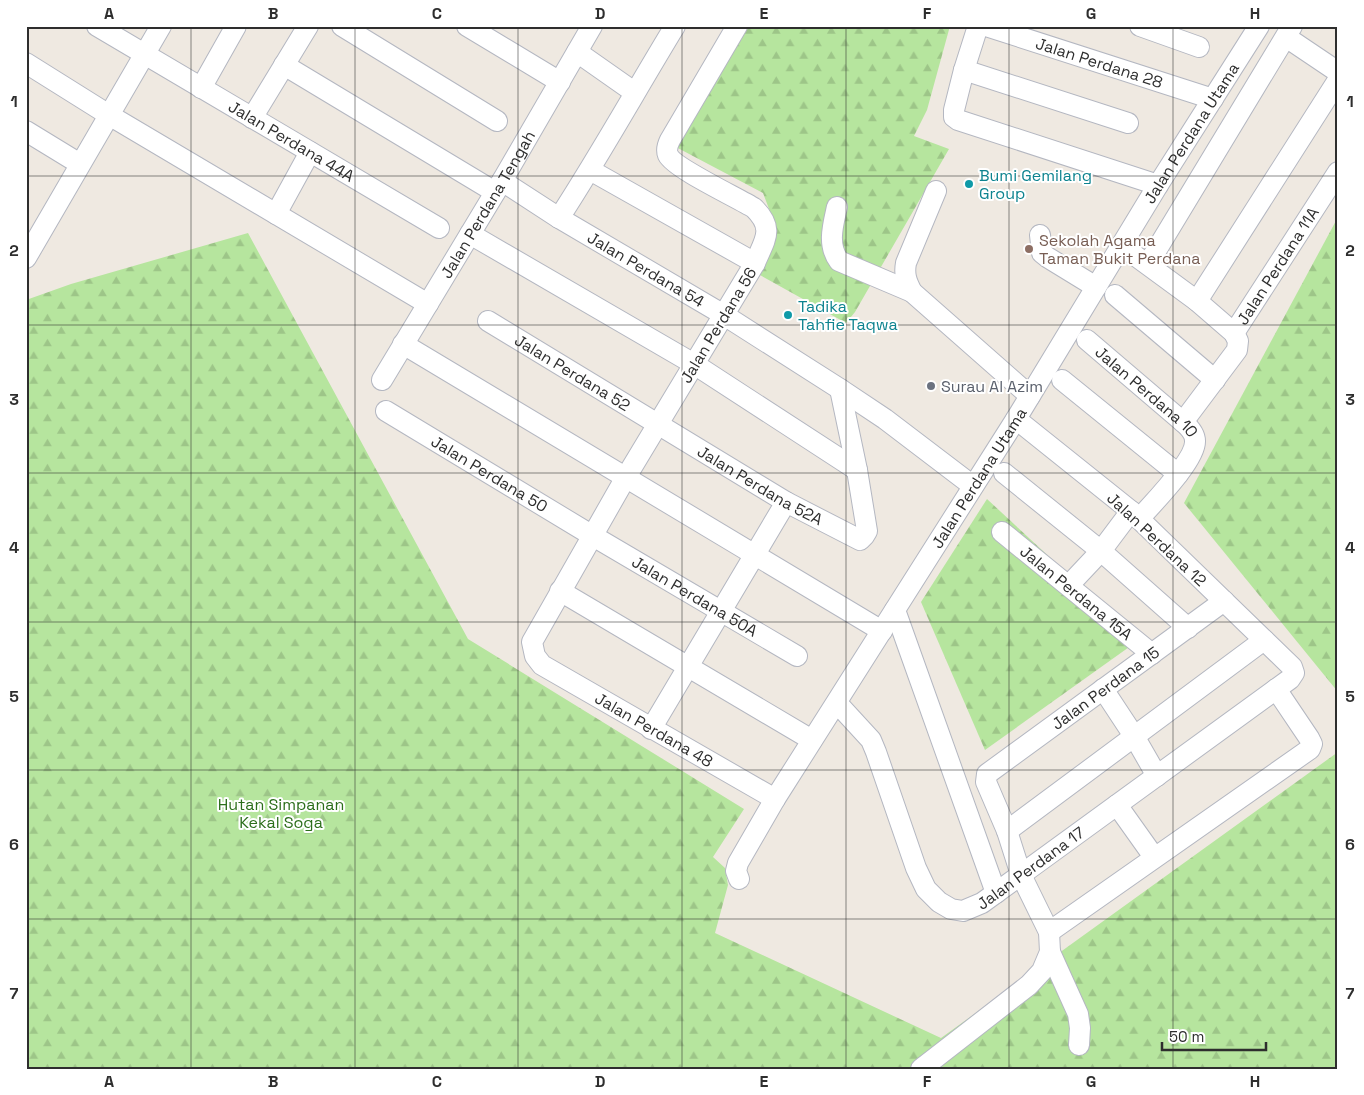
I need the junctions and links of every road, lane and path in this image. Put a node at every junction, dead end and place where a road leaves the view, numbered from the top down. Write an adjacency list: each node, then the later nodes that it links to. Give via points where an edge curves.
1 (97, 26): 17 (street, Jalan Perdana 44A)
2 (162, 26): 17 (street)
3 (236, 26): 24 (street)
4 (308, 26): 19 (street)
5 (342, 26): 29 (street)
6 (467, 26): 23 (street)
7 (592, 26): 16 (street, Jalan Perdana Tengah)
8 (675, 26): 25 (street)
9 (737, 26): 47 (street, Jalan Perdana 56, via 667,147 668,155 678,166 740,199 763,217 768,229)
10 (978, 26): 20 (street)
11 (986, 26): 26 (street, Jalan Perdana 28)
12 (1140, 26): 15 (street)
13 (1258, 26): 26 (street, Jalan Perdana Utama)
14 (1289, 32): 21 (street); 48 (street)
15 (1199, 46)
16 (576, 52): 23 (street, Jalan Perdana Tengah); 25 (street)
17 (145, 55): 24 (street, Jalan Perdana 44A); 27 (street)
18 (26, 63): 27 (street)
19 (284, 65): 28 (street); 37 (street, Jalan Perdana 54)
20 (964, 70): 30 (street); 36 (street, via 954,110 954,117 958,120)
21 (1338, 72)
22 (1338, 80): 52 (street)
23 (560, 82): 37 (street, Jalan Perdana Tengah)
24 (200, 88): 28 (street, Jalan Perdana 44A)
25 (634, 92): 34 (street)
26 (1213, 99): 36 (street, Jalan Perdana Utama)
27 (109, 115): 33 (street); 40 (street)
28 (252, 118): 32 (street, Jalan Perdana 44A)
29 (497, 121)
30 (1128, 123)
31 (26, 131): 33 (street)
32 (310, 152): 40 (street); 42 (street, Jalan Perdana 44A)
33 (80, 164): 46 (street)
34 (590, 170): 41 (street); 47 (street)
35 (1338, 172): 56 (street, Jalan Perdana 11A)
36 (1158, 185): 45 (street, Jalan Perdana Utama)
37 (499, 187): 41 (street, Jalan Perdana 54); 43 (street, Jalan Perdana Tengah)
38 (936, 191): 50 (street, via 906,263 904,272)
39 (837, 207): 50 (street, via 832,246 839,261)
40 (276, 214): 53 (street)
41 (559, 218): 54 (street, Jalan Perdana 54)
42 (439, 228)
43 (470, 234): 53 (street, Jalan Perdana Tengah); 59 (street)
44 (1040, 235): 49 (street, via 1042,253 1047,258)
45 (1122, 246): 48 (street); 49 (street, Jalan Perdana Utama)
46 (26, 258)
47 (755, 263): 54 (street, Jalan Perdana 56)
48 (1148, 264): 52 (street)
49 (1096, 287): 64 (street, Jalan Perdana Utama)
50 (912, 292): 64 (street)
51 (1115, 295): 62 (street)
52 (1197, 301): 56 (street)
53 (428, 304): 58 (street, Jalan Perdana Tengah)
54 (724, 315): 59 (street, Jalan Perdana 56); 63 (street, Jalan Perdana 54)
55 (488, 321): 68 (street, Jalan Perdana 52)
56 (1236, 337): 62 (street, Jalan Perdana 11A, via 1237,350)
57 (1086, 340): 67 (street, Jalan Perdana 10)
58 (403, 344): 60 (street, Jalan Perdana Tengah); 72 (street)
59 (694, 364): 68 (street, Jalan Perdana 56); 69 (street)
60 (382, 380)
61 (1062, 380): 71 (street)
62 (1215, 380): 67 (street, Jalan Perdana 11A)
63 (840, 389): 69 (street); 73 (street, Jalan Perdana 54)
64 (1030, 396): 66 (street, Jalan Perdana Utama)
65 (386, 411): 77 (street, Jalan Perdana 50)
66 (1016, 419): 73 (street, Jalan Perdana Utama); 75 (street, Jalan Perdana 12)
67 (1183, 422): 71 (street, Jalan Perdana 10, via 1192,430 1195,442 1191,455)
68 (657, 424): 72 (street, Jalan Perdana 56); 74 (street, Jalan Perdana 52A)
69 (857, 470): 74 (street, Jalan Perdana 52A, via 867,531 860,540)
70 (1004, 473): 78 (street)
71 (1178, 474): 75 (street, Jalan Perdana 10)
72 (626, 477): 77 (street, Jalan Perdana 56); 79 (street)
73 (973, 486): 83 (street, Jalan Perdana Utama)
74 (786, 502): 79 (street)
75 (1135, 515): 78 (street, Jalan Perdana 10); 82 (street, Jalan Perdana 12)
76 (1002, 532): 80 (street, Jalan Perdana 15A)
77 (593, 536): 81 (street, Jalan Perdana 56); 84 (street, Jalan Perdana 50A)
78 (1101, 551): 80 (street, Jalan Perdana 10); 85 (street)
79 (755, 555): 84 (street); 86 (street)
80 (1069, 585): 88 (street, Jalan Perdana 15A)
81 (560, 591): 89 (street, Jalan Perdana 56, via 532,642); 92 (street)
82 (1224, 601): 85 (street, Jalan Perdana 15); 87 (street, Jalan Perdana 12)
83 (895, 610): 86 (street, Jalan Perdana Utama); 106 (street)
84 (721, 612): 90 (street, Jalan Perdana 50A); 92 (street)
85 (1188, 628): 88 (street, Jalan Perdana 15)
86 (882, 631): 95 (street, Jalan Perdana Utama)
87 (1264, 640): 91 (street, Jalan Perdana 12); 97 (street)
88 (1152, 654): 94 (street, Jalan Perdana 15)
89 (535, 656): 96 (street, Jalan Perdana 48, via 542,665)
90 (797, 656)
91 (1292, 667): 93 (street, Jalan Perdana 17, via 1294,673 1290,679)
92 (688, 668): 96 (street); 98 (street)
93 (1276, 688): 99 (street, Jalan Perdana 17); 103 (street, via 1309,738 1310,749)
94 (1102, 689): 97 (street); 102 (street, Jalan Perdana 15, via 987,774 986,782)
95 (837, 703): 98 (street, Jalan Perdana Utama); 106 (street, Jalan Perdana 17, via 871,740 926,889 939,902 962,911)
96 (651, 729): 100 (street, Jalan Perdana 48)
97 (1134, 736): 99 (street); 102 (street)
98 (812, 740): 100 (street, Jalan Perdana Utama)
99 (1157, 776): 101 (street, Jalan Perdana 17)
100 (775, 800): 105 (street, Jalan Perdana Utama, via 738,863)
101 (1116, 805): 103 (street); 104 (street, Jalan Perdana 17)
102 (1007, 831): 104 (street)
103 (1154, 857): 107 (street)
104 (1021, 875): 106 (street, Jalan Perdana 17); 107 (street)
105 (739, 879)
106 (996, 893)
107 (1049, 942): 108 (street, via 1078,1014); 109 (street, via 1042,971 1029,985)
108 (1079, 1045)
109 (924, 1067)

